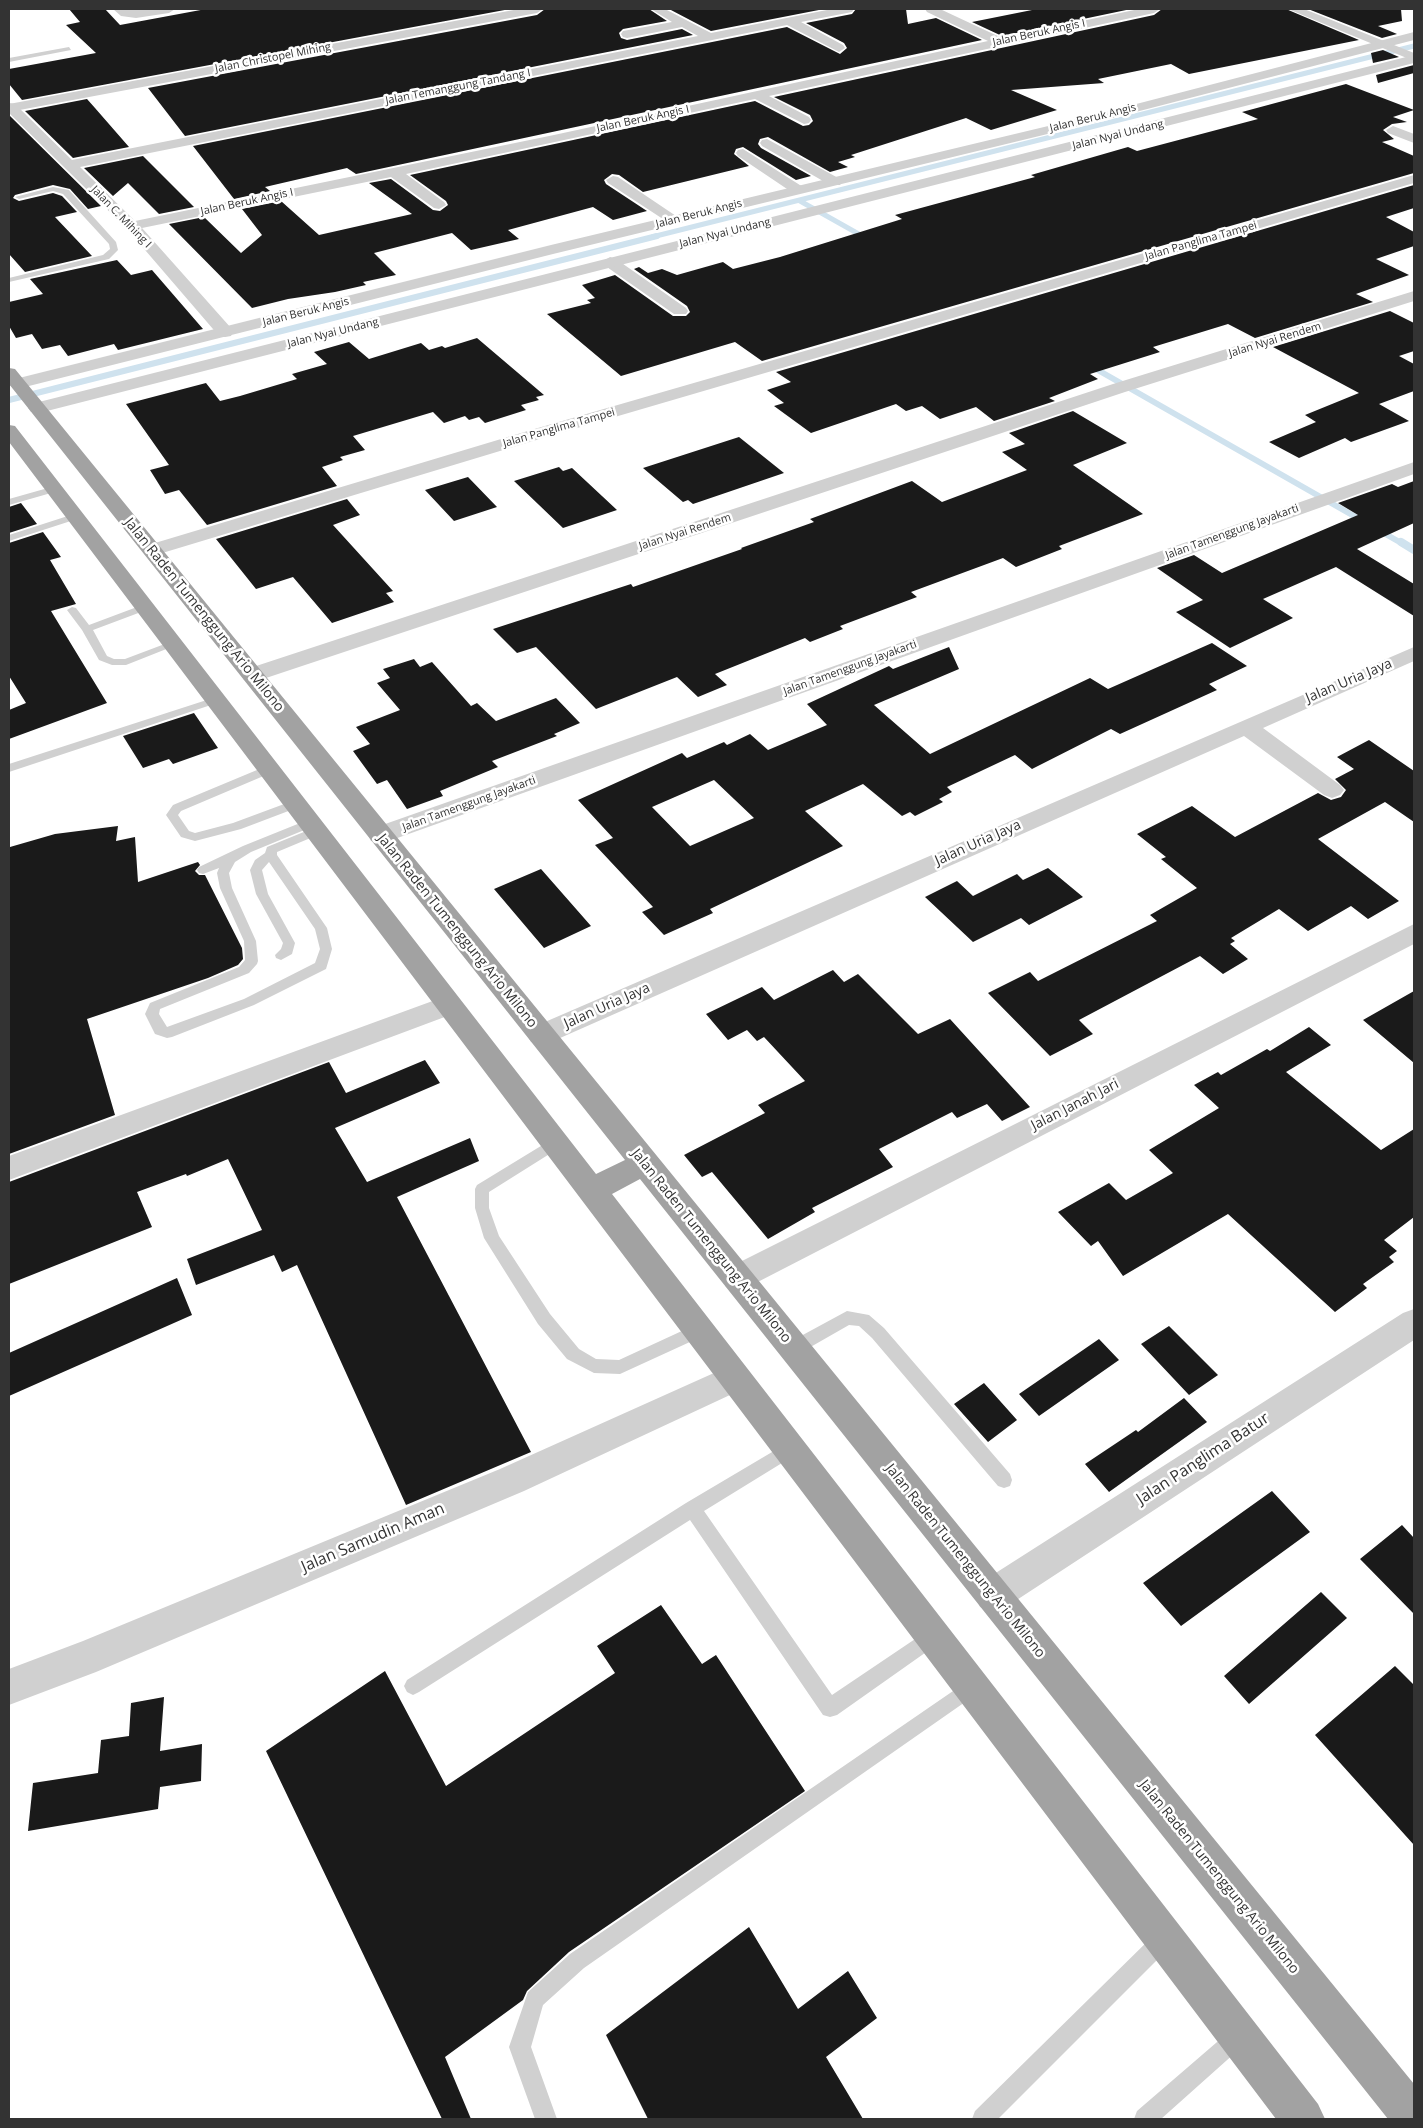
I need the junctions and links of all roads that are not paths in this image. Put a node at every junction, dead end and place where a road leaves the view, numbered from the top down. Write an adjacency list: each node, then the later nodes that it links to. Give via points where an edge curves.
1 (118, 9): 2 (street, via 136,14)
2 (169, 9)
3 (537, 9): 22 (street, Jalan Christopel Mihing)
4 (657, 9): 10 (street)
5 (848, 9): 9 (street, Jalan Temanggung Tandang I)
6 (931, 9): 14 (street)
7 (1154, 9): 14 (street, Jalan Beruk Angis I)
8 (1294, 9): 15 (street)
9 (790, 21): 13 (street, Jalan Temanggung Tandang I); 16 (street)
10 (684, 23): 11 (street); 13 (street)
11 (628, 34)
12 (1414, 36): 15 (street, Jalan Beruk Angis)
13 (711, 38): 28 (street, Jalan Temanggung Tandang I)
14 (998, 41): 21 (street, Jalan Beruk Angis I)
15 (1384, 45): 19 (street); 32 (street, Jalan Beruk Angis)
16 (838, 48)
17 (69, 49): 20 (lane)
18 (9, 50): 20 (lane)
19 (1414, 58): 38 (street, Jalan Nyai Undang)
20 (11, 59)
21 (756, 94): 23 (street); 29 (street, Jalan Beruk Angis I)
22 (10, 108): 28 (street, Jalan C. Mihing I)
23 (804, 120)
24 (1393, 130): 25 (street)
25 (1414, 139)
26 (767, 143): 32 (street)
27 (743, 154): 33 (street)
28 (69, 164): 37 (street, Jalan C. Mihing I)
29 (394, 172): 35 (street); 37 (street, Jalan Beruk Angis I)
30 (1414, 179): 51 (street, Jalan Panglima Tampei)
31 (613, 180): 36 (street)
32 (835, 182): 33 (street, Jalan Beruk Angis)
33 (798, 190): 36 (street, Jalan Beruk Angis)
34 (19, 197): 39 (lane, via 53,189 66,192 113,244 114,250 106,256)
35 (439, 205)
36 (674, 220): 42 (street, Jalan Beruk Angis)
37 (132, 226): 42 (street, Jalan C. Mihing I)
38 (610, 262): 41 (street); 43 (street, Jalan Nyai Undang)
39 (9, 280)
40 (1414, 296): 57 (street, Jalan Nyai Rendem, via 1127,386)
41 (680, 311)
42 (225, 332): 43 (street, Jalan Beruk Angis)
43 (24, 392): 48 (highway, Jalan Raden Tumenggung Ario Milono)
44 (12, 440): 46 (highway)
45 (1414, 468): 64 (street, Jalan Tamenggung Jayakarti)
46 (55, 489): 47 (lane); 49 (highway)
47 (9, 502)
48 (115, 504): 49 (highway); 51 (highway, Jalan Raden Tumenggung Ario Milono)
49 (74, 517): 50 (lane); 52 (highway)
50 (9, 538)
51 (152, 550): 57 (highway, Jalan Raden Tumenggung Ario Milono)
52 (145, 607): 54 (lane); 55 (highway)
53 (72, 610): 54 (lane)
54 (87, 629): 55 (lane, via 103,658 112,662 126,662)
55 (174, 644): 58 (highway)
56 (1414, 653): 59 (street, Jalan Uria Jaya)
57 (252, 675): 64 (highway, Jalan Raden Tumenggung Ario Milono)
58 (216, 700): 60 (lane); 61 (highway)
59 (1246, 726): 62 (street); 71 (street, Jalan Uria Jaya)
60 (9, 768)
61 (269, 769): 63 (highway); 63 (lane, via 178,808 172,814 184,834 195,837 237,826)
62 (1332, 790)
63 (307, 820): 65 (lane, via 271,850); 66 (lane); 70 (highway)
64 (380, 835): 71 (highway, Jalan Raden Tumenggung Ario Milono)
65 (271, 854): 66 (lane, via 321,928 326,949 321,966 269,993 167,1033 160,1030 155,1022 152,1014 155,1006 244,970 252,960 250,941 226,888 223,873); 69 (lane, via 259,863 256,870 262,894 289,943 287,952)
66 (230, 859): 67 (lane)
67 (203, 870)
68 (1414, 933): 76 (street, Jalan Janah Jari)
69 (281, 955)
70 (448, 1005): 72 (highway); 74 (street)
71 (542, 1035): 73 (highway, Jalan Raden Tumenggung Ario Milono)
72 (554, 1144): 75 (highway); 78 (lane, via 482,1188 482,1208 492,1238 544,1319 573,1354 594,1366 620,1366)
73 (645, 1163): 75 (highway); 76 (highway, Jalan Raden Tumenggung Ario Milono)
74 (9, 1168)
75 (590, 1191): 78 (highway)
76 (737, 1278): 79 (highway, Jalan Raden Tumenggung Ario Milono)
77 (1414, 1323): 84 (street, Jalan Panglima Batur)
78 (697, 1331): 80 (highway)
79 (794, 1348): 82 (lane, via 847,1318 863,1320 878,1332); 84 (highway, Jalan Raden Tumenggung Ario Milono)
80 (734, 1378): 81 (highway); 87 (street, Jalan Samudin Aman, via 512,1480)
81 (789, 1450): 83 (lane); 85 (highway)
82 (1004, 1480)
83 (692, 1509): 85 (lane, via 830,1708); 86 (lane)
84 (992, 1595): 92 (highway, Jalan Raden Tumenggung Ario Milono)
85 (932, 1637): 88 (highway)
86 (413, 1686)
87 (9, 1687)
88 (972, 1688): 89 (highway); 93 (lane, via 577,1961 535,1999 520,2047)
89 (1165, 1939): 90 (highway); 94 (lane)
90 (1239, 2035): 91 (lane); 95 (highway)
91 (1154, 2116)
92 (1414, 2118)
93 (546, 2119)
94 (982, 2119)
95 (1304, 2119)

